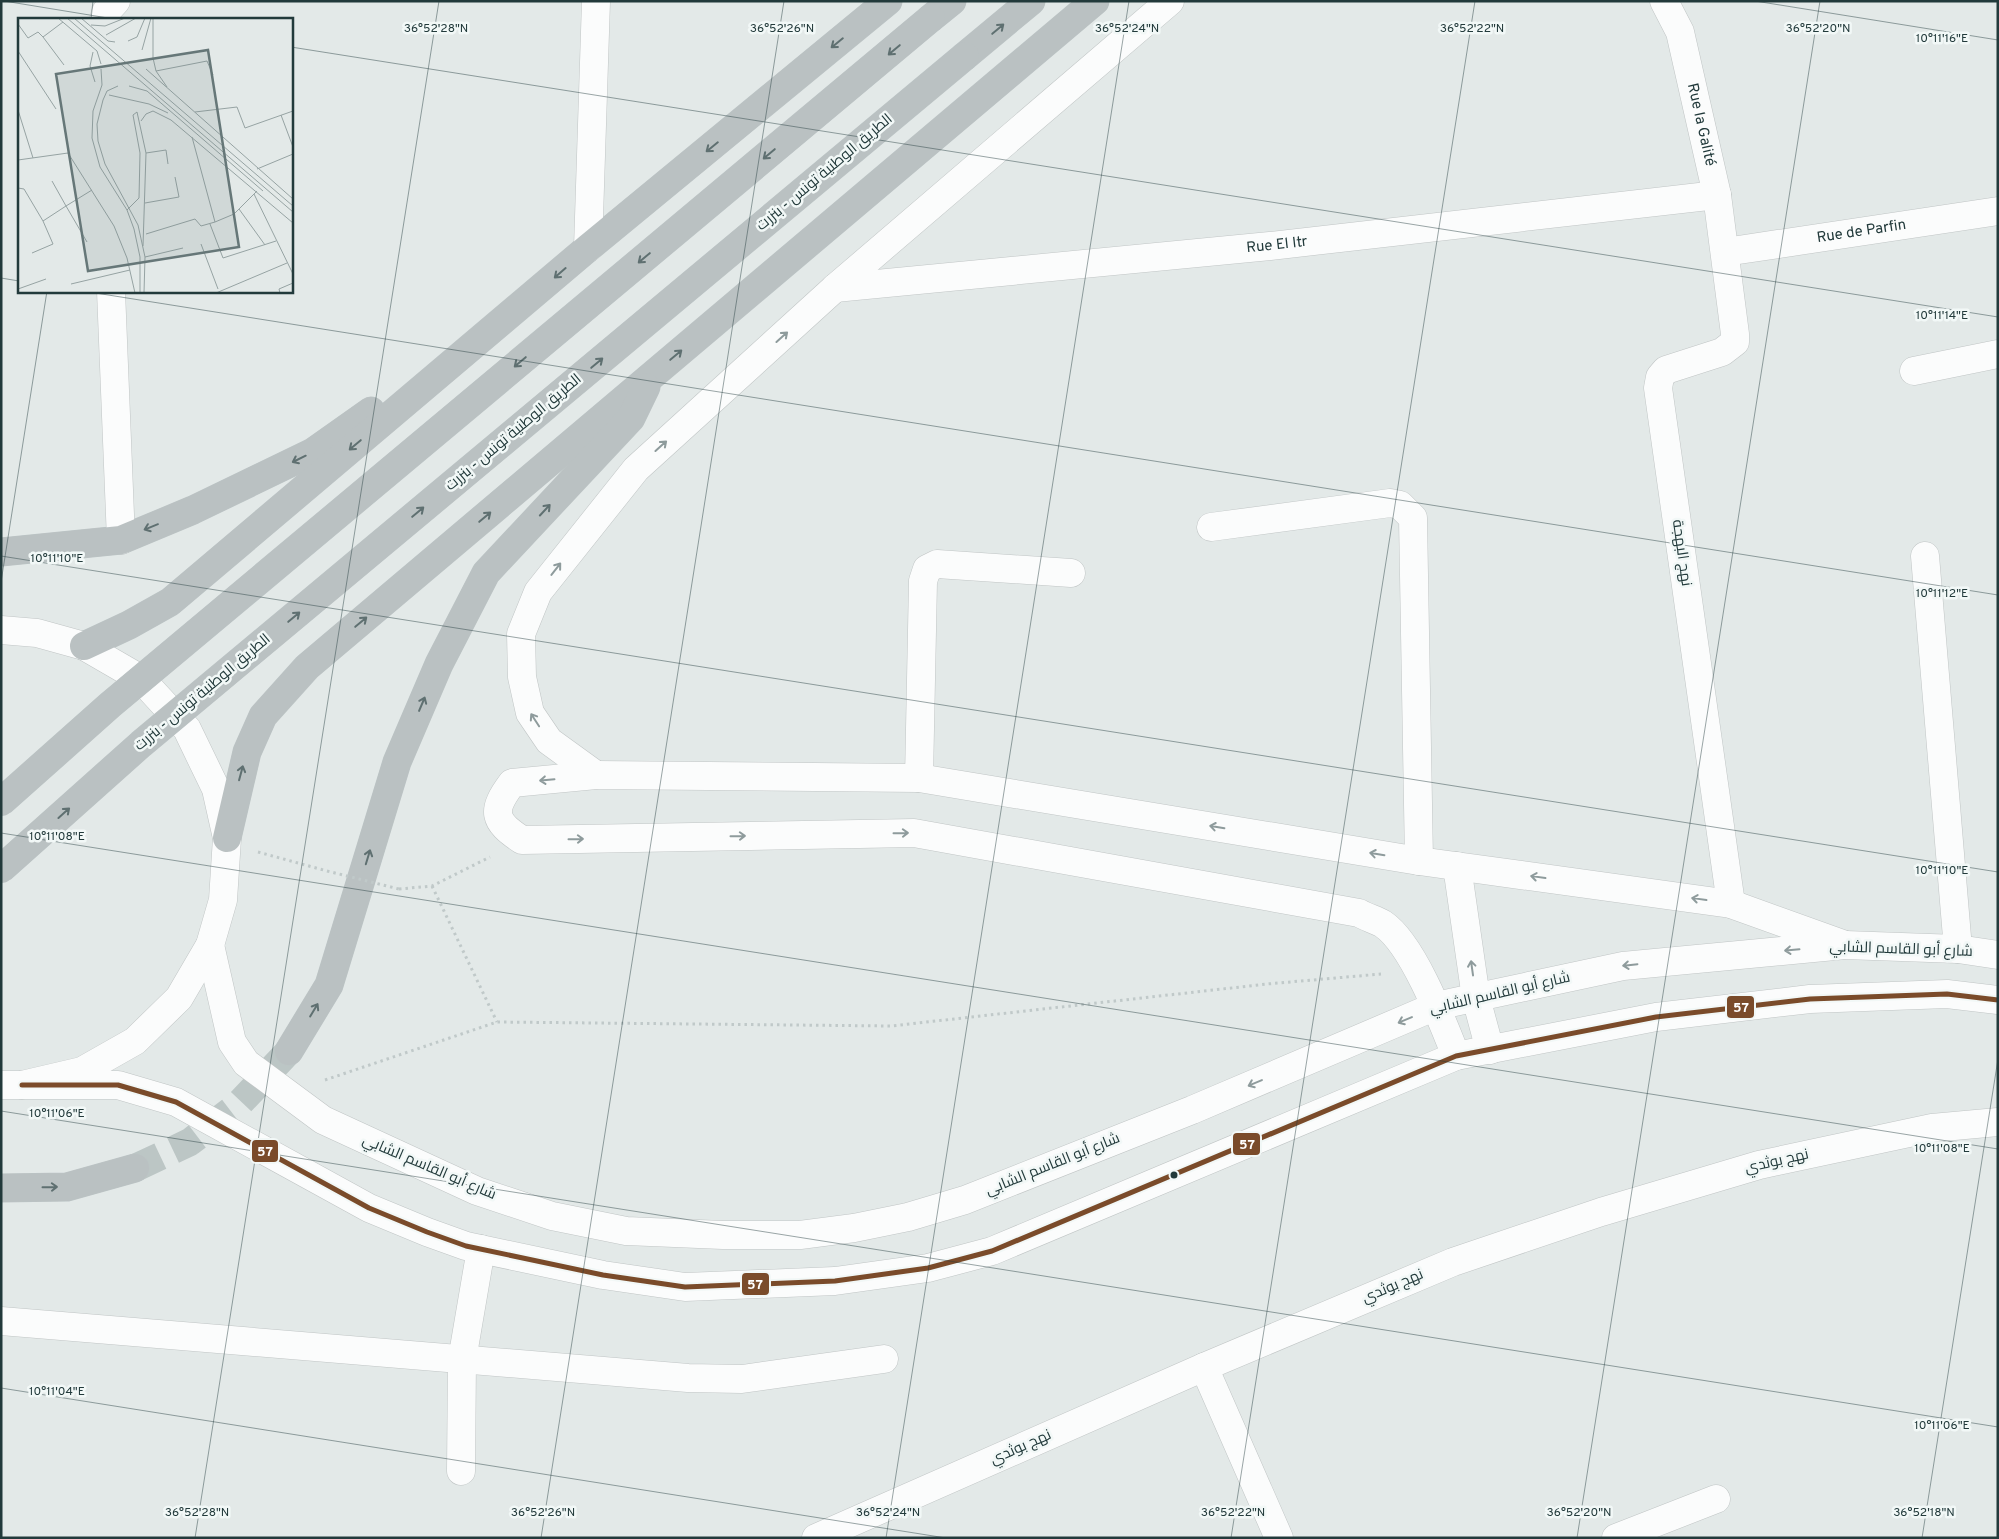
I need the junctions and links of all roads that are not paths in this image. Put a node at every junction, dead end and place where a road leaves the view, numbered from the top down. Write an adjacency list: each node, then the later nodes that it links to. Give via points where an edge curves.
1 (116, 1): 9 (street)
2 (596, 1): 12 (street)
3 (888, 1): 12 (highway, one-way to 12)
4 (952, 1): 29 (highway, one-way to 29, bridge, via 110,705)
5 (1030, 1): 33 (highway, الطريق الوطنية تونس - بنزرت, one-way to 5, bridge, via 141,744)
6 (1094, 1): 19 (highway, one-way to 6)
7 (1170, 1): 14 (street)
8 (1664, 1): 10 (street, Rue la Galité, via 1680,32)
9 (104, 18)
10 (1717, 195): 13 (street, Rue la Galité); 14 (street, Rue El Itr, via 1270,246)
11 (1998, 211): 13 (street, Rue de Parfin)
12 (588, 248): 16 (highway, one-way to 16)
13 (1725, 252): 34 (street, نهج البهجة, via 1735,342 1722,352 1666,370 1660,376 1658,388)
14 (836, 288): 27 (street, one-way to 14, via 548,741 530,713 522,677 521,634 538,592 636,469)
15 (112, 292): 21 (street)
16 (526, 302): 21 (highway, one-way to 21, via 313,452 193,510); 26 (highway, one-way to 26, via 170,602)
17 (1998, 354): 18 (street)
18 (1914, 371)
19 (652, 376): 30 (highway, one-way to 19, via 247,752 263,716 307,667); 43 (highway, one-way to 19, via 329,985 397,762 439,664 486,573 631,418)
20 (1211, 527): 31 (street, via 1390,503 1400,505 1413,518)
21 (120, 540): 22 (highway)
22 (1, 552)
23 (1925, 556): 37 (street)
24 (1071, 573): 28 (street, via 937,564 927,569 923,581)
25 (1, 630): 26 (street, via 37,633)
26 (84, 646): 30 (street, via 141,679 187,728 216,788)
27 (596, 775): 28 (street); 41 (street, one-way to 41, via 512,783 500,800 498,815 504,829 522,840 914,833 1359,913 1384,924 1400,941)
28 (919, 778): 31 (street, one-way to 28)
29 (1, 802)
30 (227, 843): 35 (street, via 222,900)
31 (1419, 861): 32 (street)
32 (1457, 866): 34 (street, one-way to 32); 39 (street, one-way to 32)
33 (1, 869)
34 (1731, 904): 36 (street)
35 (210, 945): 41 (street, شارع أبو القاسم الشابي, one-way to 35, via 1192,1110 965,1200 908,1217 800,1235 723,1236 626,1230 552,1216 477,1192 348,1132 300,1104 246,1064 232,1042); 45 (street, via 179,998 135,1041 82,1071)
36 (1845, 945): 37 (street, شارع أبو القاسم الشابي); 39 (street, شارع أبو القاسم الشابي, one-way to 39, via 1622,966)
37 (1958, 949): 38 (street, شارع أبو القاسم الشابي)
38 (1998, 955)
39 (1476, 998): 41 (street, شارع أبو القاسم الشابي); 42 (street)
40 (1998, 1000): 42 (street, via 1947,994 1810,999 1656,1017)
41 (1436, 1006): 44 (street)
42 (1490, 1050): 44 (street)
43 (289, 1051)
44 (1456, 1056): 49 (street, via 992,1251 928,1268 835,1281 685,1287 603,1275)
45 (12, 1085): 49 (street, via 118,1085 176,1102 369,1208 427,1232)
46 (1998, 1122): 53 (street, نهج بوثدي, via 1932,1128 1759,1165 1601,1212 1453,1262)
47 (135, 1168): 48 (highway, one-way to 47, via 66,1187)
48 (1, 1188)
49 (481, 1249): 52 (street)
50 (1, 1321): 52 (street)
51 (884, 1359): 52 (street, via 742,1379 688,1378)
52 (462, 1360): 54 (street)
53 (1204, 1367): 56 (street, نهج بوثدي); 57 (street)
54 (461, 1471)
55 (1716, 1499): 58 (street)
56 (816, 1538)
57 (1278, 1538)
58 (1616, 1538)

